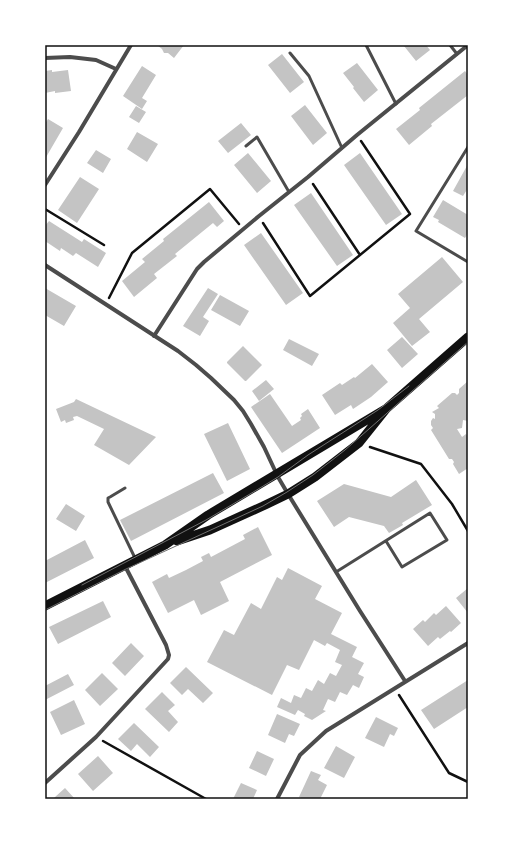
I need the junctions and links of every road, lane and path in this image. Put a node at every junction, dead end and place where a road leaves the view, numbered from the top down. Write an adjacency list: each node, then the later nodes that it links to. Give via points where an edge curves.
1 (131, 45): 8 (street)
2 (366, 45): 9 (lane)
3 (450, 45): 6 (lane)
4 (468, 45): 6 (street)
5 (290, 53): 13 (lane, via 309,76)
6 (457, 54): 9 (street)
7 (45, 58): 8 (street, via 96,60)
8 (116, 69): 15 (street)
9 (396, 104): 10 (street)
10 (357, 135): 13 (street); 21 (path, via 410,214)
11 (246, 146): 16 (lane, via 257,137)
12 (468, 147): 22 (lane, via 416,231)
13 (342, 148): 14 (street)
14 (308, 177): 16 (street); 21 (path)
15 (45, 186)
16 (289, 192): 18 (street)
17 (45, 209): 20 (path)
18 (259, 216): 19 (street); 21 (path, via 310,296)
19 (243, 229): 24 (path, via 210,189 132,252); 25 (street, via 197,269)
20 (104, 245)
21 (360, 255)
22 (468, 262)
23 (45, 265): 24 (street)
24 (106, 305): 25 (street)
25 (154, 336): 29 (street, via 196,365 234,400 251,424)
26 (468, 337): 27 (main road)
27 (387, 408): 28 (main road); 29 (main road)
28 (359, 443): 31 (main road); 32 (path, via 421,464 452,504)
29 (277, 474): 31 (street); 34 (main road, via 208,515)
30 (125, 488): 35 (lane, via 108,498 108,502)
31 (288, 494): 34 (main road, via 210,530); 37 (street)
32 (468, 531)
33 (386, 541): 33 (lane, via 430,514 447,540 402,567); 37 (lane)
34 (165, 545): 35 (main road)
35 (136, 560): 36 (main road)
36 (124, 566): 38 (main road); 42 (street, via 163,638 169,655)
37 (336, 572): 40 (street)
38 (45, 606)
39 (468, 643): 40 (street)
40 (405, 681): 41 (street)
41 (394, 688): 43 (path, via 449,772); 46 (street, via 326,731 300,755)
42 (96, 737): 44 (street); 45 (path)
43 (468, 782)
44 (45, 783)
45 (206, 799)
46 (277, 799)

